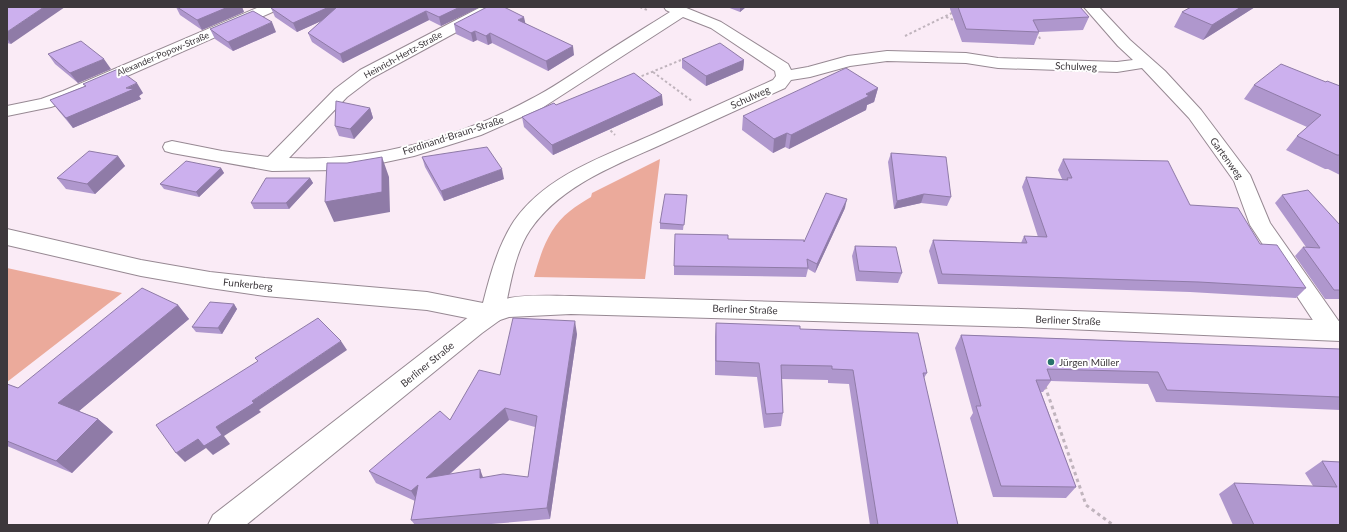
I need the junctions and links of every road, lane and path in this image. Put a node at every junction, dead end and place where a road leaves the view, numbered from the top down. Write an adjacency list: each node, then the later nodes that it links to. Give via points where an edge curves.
1 (272, 7): 16 (street, Alexander-Popow-Straße, via 69,95)
2 (492, 7): 21 (street, Heinrich-Hertz-Straße, via 366,74 341,93)
3 (1091, 7): 12 (street, Gartenweg)
4 (676, 9): 14 (street, via 716,25 736,37 782,68); 21 (street, Ferdinand-Braun-Straße, via 537,103 506,118 420,148 368,161 320,165)
5 (959, 10): 6 (path)
6 (946, 16): 7 (path, via 954,21); 9 (path)
7 (962, 21)
8 (1035, 28): 10 (path)
9 (903, 36)
10 (1041, 41)
11 (689, 57): 13 (path)
12 (1146, 63): 14 (street, Schulweg, via 1117,67 887,56 848,61); 24 (street, Gartenweg, via 1195,114 1243,180 1260,225)
13 (653, 71): 15 (path); 17 (path)
14 (785, 76): 17 (street, Schulweg, via 779,84)
15 (632, 80)
16 (7, 111)
17 (710, 115): 23 (street, Schulweg, via 596,168 566,184 541,203 523,226 508,252)
18 (606, 126): 19 (path)
19 (616, 136)
20 (172, 147): 21 (street, Ferdinand-Braun-Straße, via 240,161)
21 (272, 164)
22 (7, 237): 23 (street, Funkerberg, via 141,268 210,280 427,301)
23 (492, 314): 24 (street, Berliner Straße, via 519,306 612,306); 26 (street, Berliner Straße)
24 (1336, 330)
25 (1043, 379): 27 (path, via 1086,506)
26 (223, 525)
27 (1113, 525)

